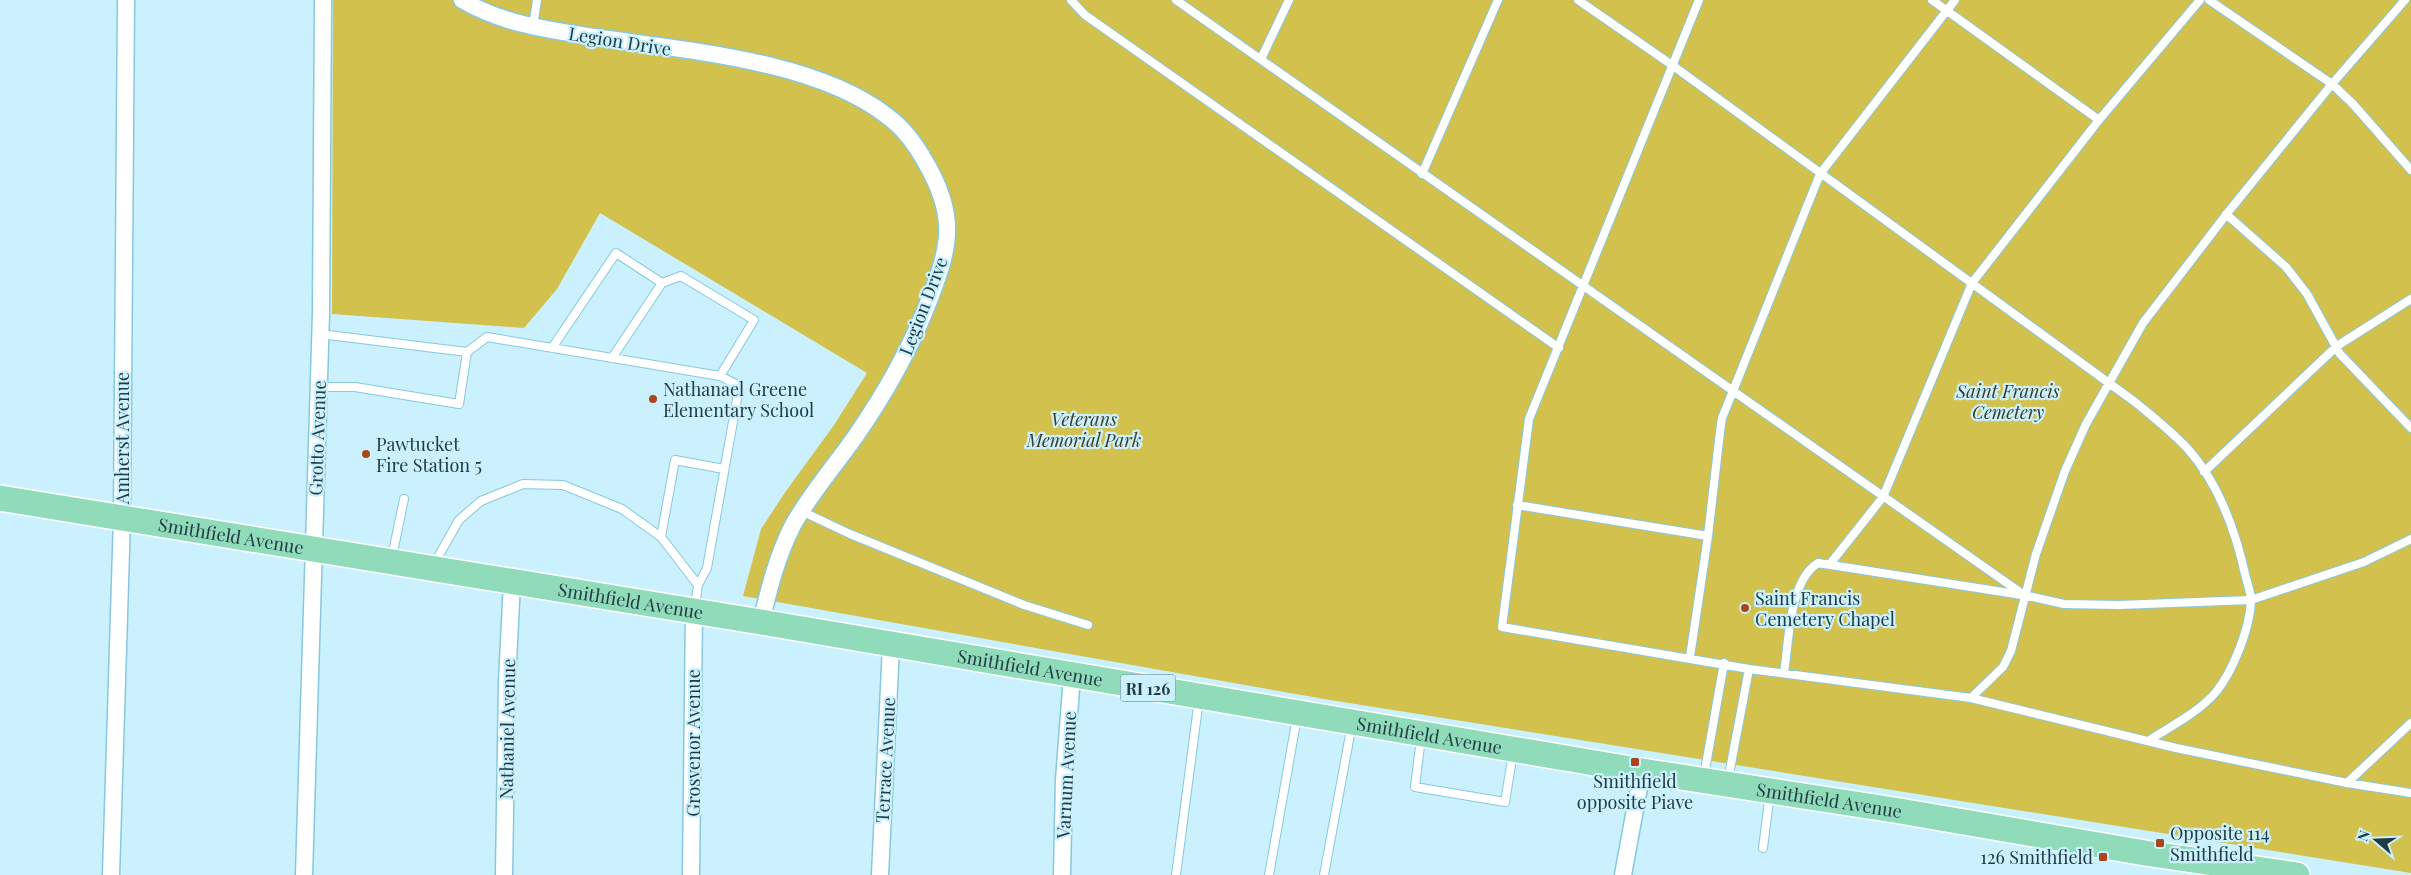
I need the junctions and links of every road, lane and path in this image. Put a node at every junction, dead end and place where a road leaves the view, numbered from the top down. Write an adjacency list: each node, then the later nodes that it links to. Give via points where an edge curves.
1 (126, 0): 48 (street, Amherst Avenue)
2 (323, 0): 30 (street, Grotto Avenue)
3 (462, 0): 17 (street, Legion Drive, via 498,17)
4 (537, 0): 17 (lane)
5 (1071, 0): 33 (lane, via 1085,15)
6 (1176, 0): 18 (lane)
7 (1289, 0): 18 (lane)
8 (1498, 0): 23 (lane)
9 (1578, 0): 19 (lane)
10 (1699, 0): 19 (lane)
11 (1932, 0): 16 (lane)
12 (1955, 0): 16 (lane)
13 (2200, 0): 21 (lane)
14 (2209, 0): 20 (lane)
15 (2405, 0): 20 (lane)
16 (1947, 10): 21 (lane); 24 (lane)
17 (533, 26): 47 (street, Legion Drive, via 615,42 716,55 832,84 875,106 902,128 936,180 947,210 947,237 941,268 928,304 880,399)
18 (1261, 59): 23 (lane)
19 (1672, 65): 24 (lane); 28 (lane)
20 (2332, 84): 22 (lane); 25 (lane)
21 (2099, 120): 27 (lane)
22 (2411, 170)
23 (1422, 174): 28 (lane)
24 (1820, 174): 27 (lane); 39 (lane)
25 (2226, 214): 31 (lane, via 2286,267 2307,294); 37 (lane, via 2147,317)
26 (662, 283): 32 (lane, via 616,253); 35 (lane); 36 (lane, via 681,276 754,320)
27 (1972, 283): 37 (lane); 43 (lane)
28 (1584, 287): 33 (lane); 39 (lane)
29 (2411, 299): 31 (lane)
30 (320, 334): 34 (lane); 38 (street, Grotto Avenue)
31 (2337, 346): 40 (lane, via 2340,354); 42 (lane)
32 (552, 348): 34 (lane, via 487,337); 35 (lane)
33 (1558, 348): 46 (lane, via 1529,419)
34 (467, 352): 38 (lane, via 459,404 355,387)
35 (612, 358): 36 (lane)
36 (720, 376): 41 (lane, via 736,384 737,399)
37 (2108, 382): 42 (lane, via 2162,424 2187,448); 58 (lane, via 2065,471)
38 (319, 387): 52 (street, Grotto Avenue)
39 (1733, 391): 43 (lane); 49 (lane, via 1720,432)
40 (2411, 428)
41 (724, 469): 50 (lane, via 675,460); 57 (lane, via 707,568)
42 (2204, 472): 59 (lane, via 2214,486 2230,524)
43 (1883, 497): 54 (lane); 58 (lane)
44 (0, 498): 48 (main road, Smithfield Avenue / RI 126)
45 (404, 499): 53 (lane)
46 (1517, 505): 49 (lane); 64 (lane, via 1502,627)
47 (801, 511): 61 (street, Legion Drive, via 778,558); 62 (lane, via 1024,605)
48 (122, 518): 52 (main road, Smithfield Avenue / RI 126); 83 (street, Amherst Avenue)
49 (1708, 536): 64 (lane)
50 (661, 537): 55 (lane, via 622,509 563,485 523,484 481,501 459,520); 57 (lane)
51 (2411, 539): 59 (lane, via 2364,562)
52 (313, 550): 53 (main road, Smithfield Avenue / RI 126); 84 (street, Grotto Avenue)
53 (392, 562): 55 (main road, Smithfield Avenue / RI 126)
54 (1830, 564): 58 (lane); 67 (lane, via 1818,563 1809,568 1800,582)
55 (431, 568): 56 (main road, Smithfield Avenue / RI 126)
56 (512, 582): 60 (main road, Smithfield Avenue / RI 126); 85 (street, Nathaniel Avenue)
57 (698, 585): 60 (lane)
58 (2024, 595): 59 (lane, via 2064,604); 70 (lane, via 2017,633 2003,667)
59 (2251, 600): 75 (lane, via 2240,650 2216,692 2201,708)
60 (694, 611): 61 (main road, Smithfield Avenue / RI 126); 86 (street, Grosvenor Avenue)
61 (761, 622): 63 (main road, Smithfield Avenue / RI 126)
62 (1088, 625)
63 (892, 646): 68 (main road, Smithfield Avenue / RI 126); 87 (street, Terrace Avenue)
64 (1690, 657): 65 (lane)
65 (1724, 663): 66 (lane); 78 (lane)
66 (1749, 669): 67 (lane); 78 (lane)
67 (1784, 673): 70 (lane)
68 (1072, 676): 69 (main road, Smithfield Avenue / RI 126); 88 (street, Varnum Avenue, via 1064,780)
69 (1199, 697): 71 (main road, Smithfield Avenue / RI 126); 89 (lane)
70 (1971, 698): 75 (lane)
71 (1298, 713): 72 (main road, Smithfield Avenue / RI 126); 90 (lane)
72 (1352, 722): 74 (main road, Smithfield Avenue / RI 126); 91 (lane)
73 (2411, 723): 79 (lane)
74 (1421, 733): 76 (main road, Smithfield Avenue / RI 126); 76 (lane, via 1415,787 1505,802)
75 (2148, 742): 79 (lane)
76 (1514, 749): 77 (main road, Smithfield Avenue / RI 126)
77 (1642, 771): 78 (main road, Smithfield Avenue / RI 126); 92 (street)
78 (1715, 782): 80 (main road, Smithfield Avenue / RI 126)
79 (2347, 783): 81 (lane)
80 (1771, 791): 82 (lane); 93 (main road, Smithfield Avenue / RI 126)
81 (2411, 793)
82 (1763, 848)
83 (111, 875)
84 (304, 875)
85 (504, 875)
86 (691, 875)
87 (880, 875)
88 (1062, 875)
89 (1176, 875)
90 (1269, 875)
91 (1324, 875)
92 (1623, 875)
93 (2297, 875)

